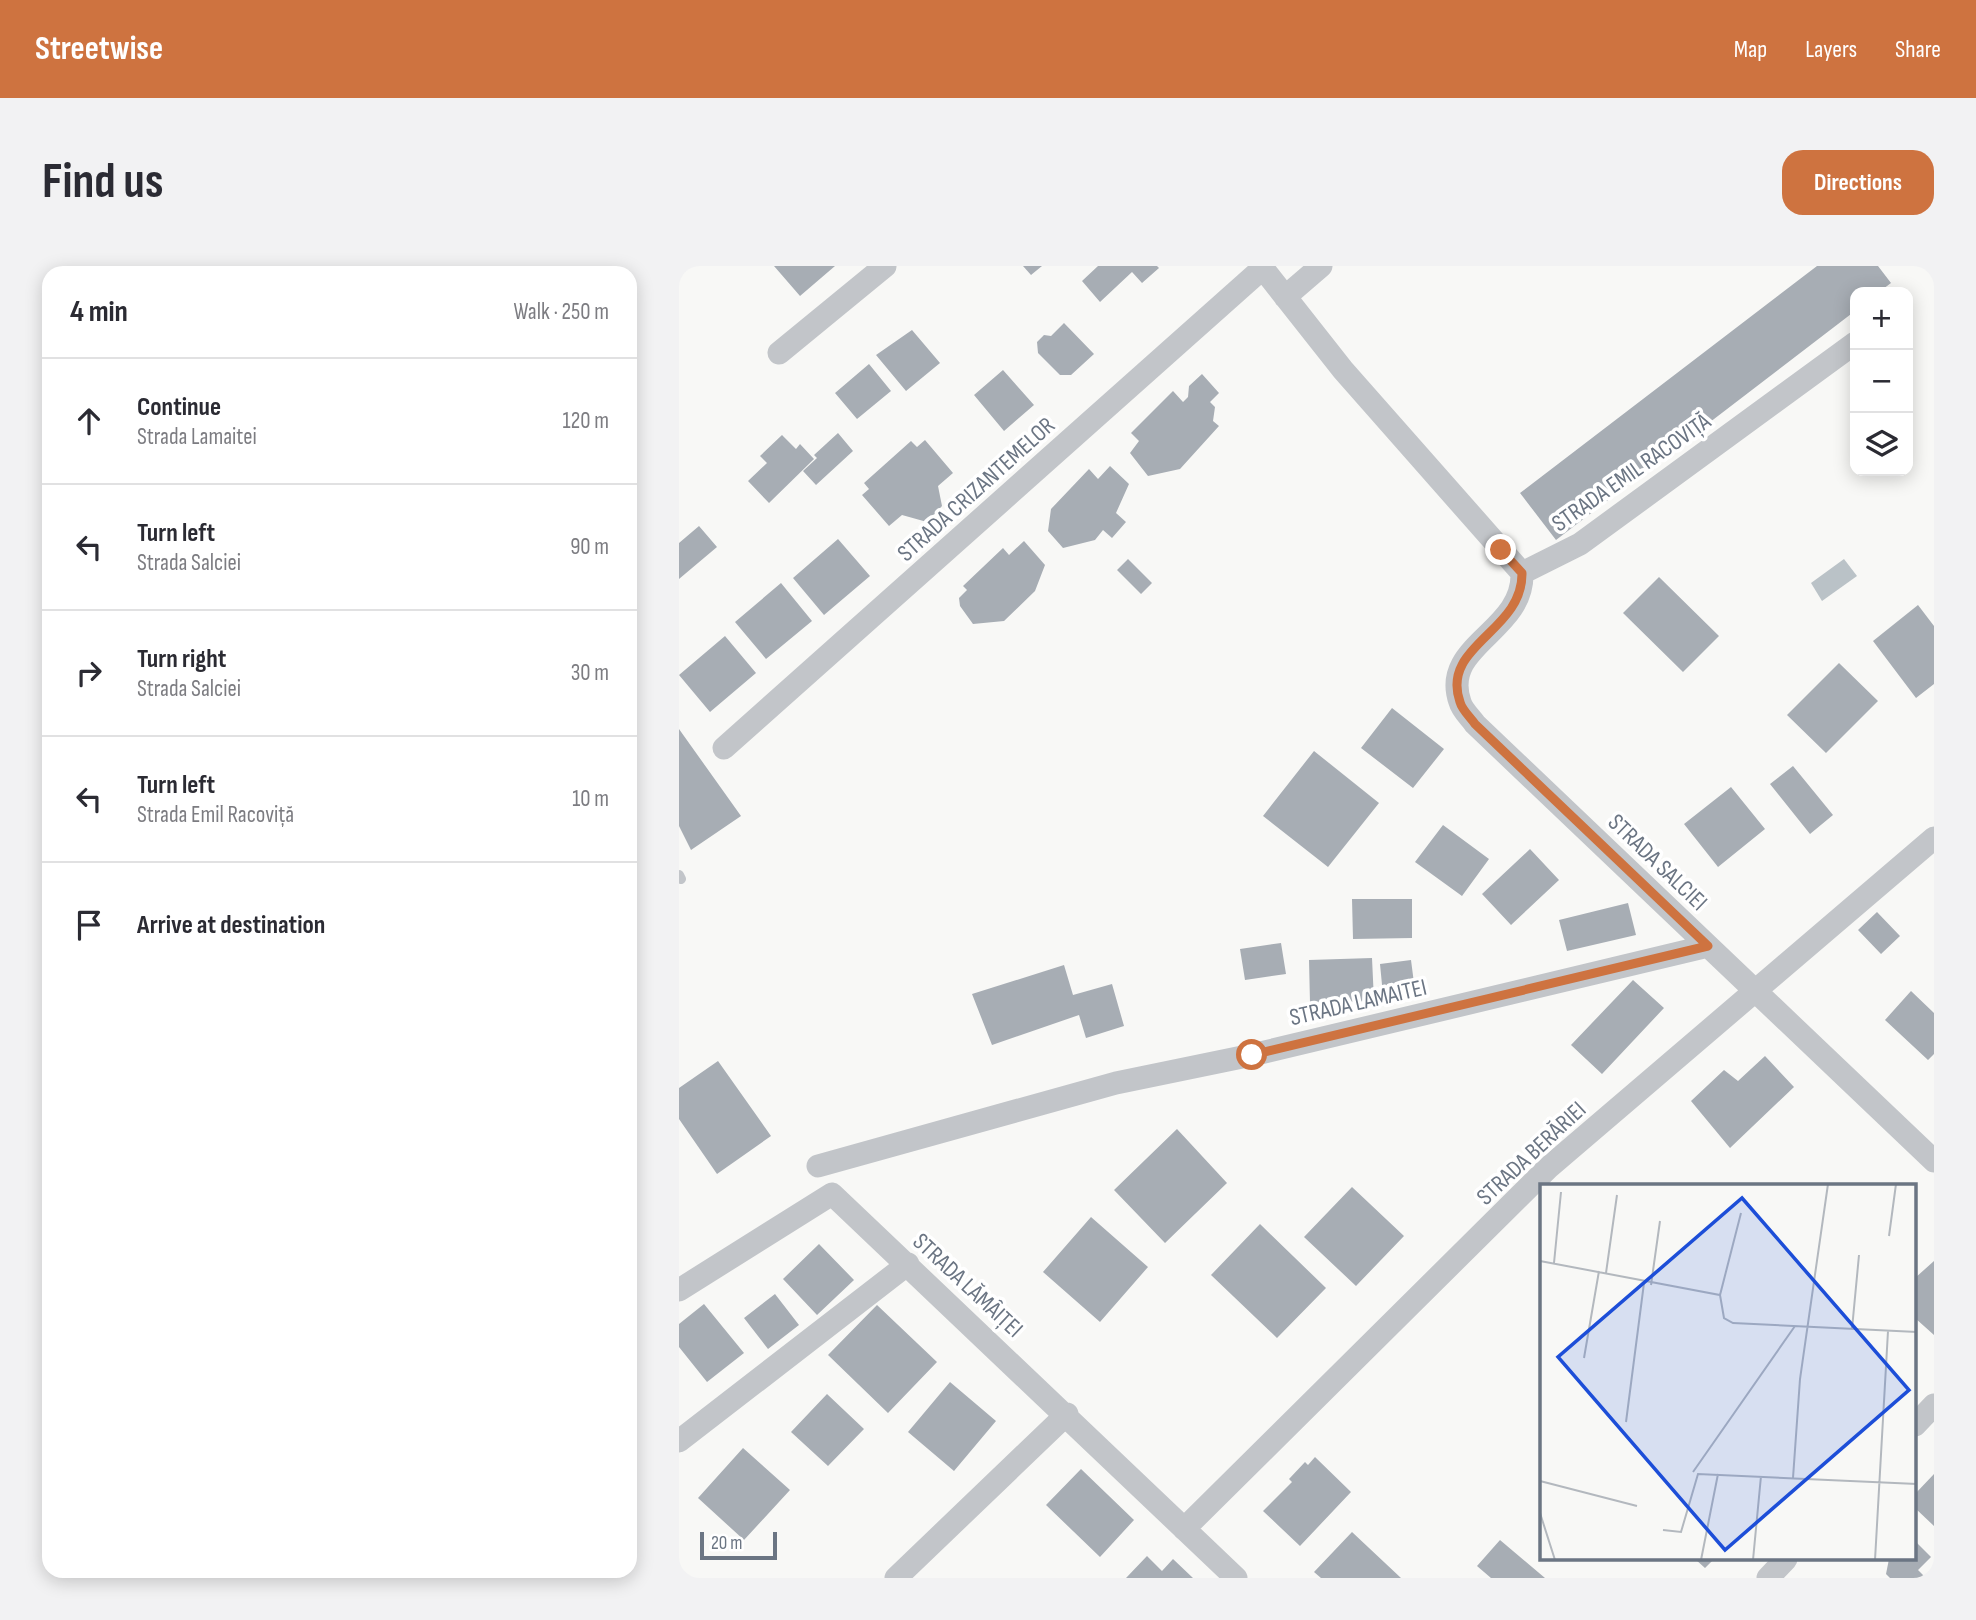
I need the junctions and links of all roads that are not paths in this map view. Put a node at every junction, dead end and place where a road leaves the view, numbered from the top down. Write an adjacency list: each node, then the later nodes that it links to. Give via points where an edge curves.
1 (885, 266): 6 (street)
2 (1321, 266): 4 (street)
3 (1262, 267): 4 (street); 8 (street, STRADA CRIZANTEMELOR)
4 (1285, 298): 7 (street)
5 (1850, 347): 7 (street, STRADA EMIL RACOVIȚĂ, via 1580,544)
6 (779, 353)
7 (1522, 573): 10 (street, STRADA SALCIEI, via 1520,598 1512,611 1467,656 1458,675 1460,702 1475,724)
8 (725, 748)
9 (1934, 838): 11 (street, STRADA BERĂRIEI)
10 (1708, 946): 11 (street, STRADA SALCIEI); 13 (street, STRADA LAMAITEI, via 1116,1083)
11 (1757, 992): 12 (street, STRADA SALCIEI); 20 (street, STRADA BERĂRIEI, via 1548,1168)
12 (1929, 1147)
13 (818, 1166)
14 (908, 1264): 15 (street, STRADA LĂMÂIȚEI, via 832,1194); 17 (street, STRADA LĂMÂIȚEI); 19 (street)
15 (679, 1290)
16 (1934, 1405): 18 (street)
17 (1067, 1414): 20 (street, STRADA LĂMÂIȚEI); 22 (street)
18 (1917, 1423)
19 (679, 1441)
20 (1184, 1529): 23 (street, STRADA LĂMÂIȚEI)
21 (1785, 1560): 24 (street)
22 (896, 1578)
23 (1236, 1578)
24 (1767, 1578)

